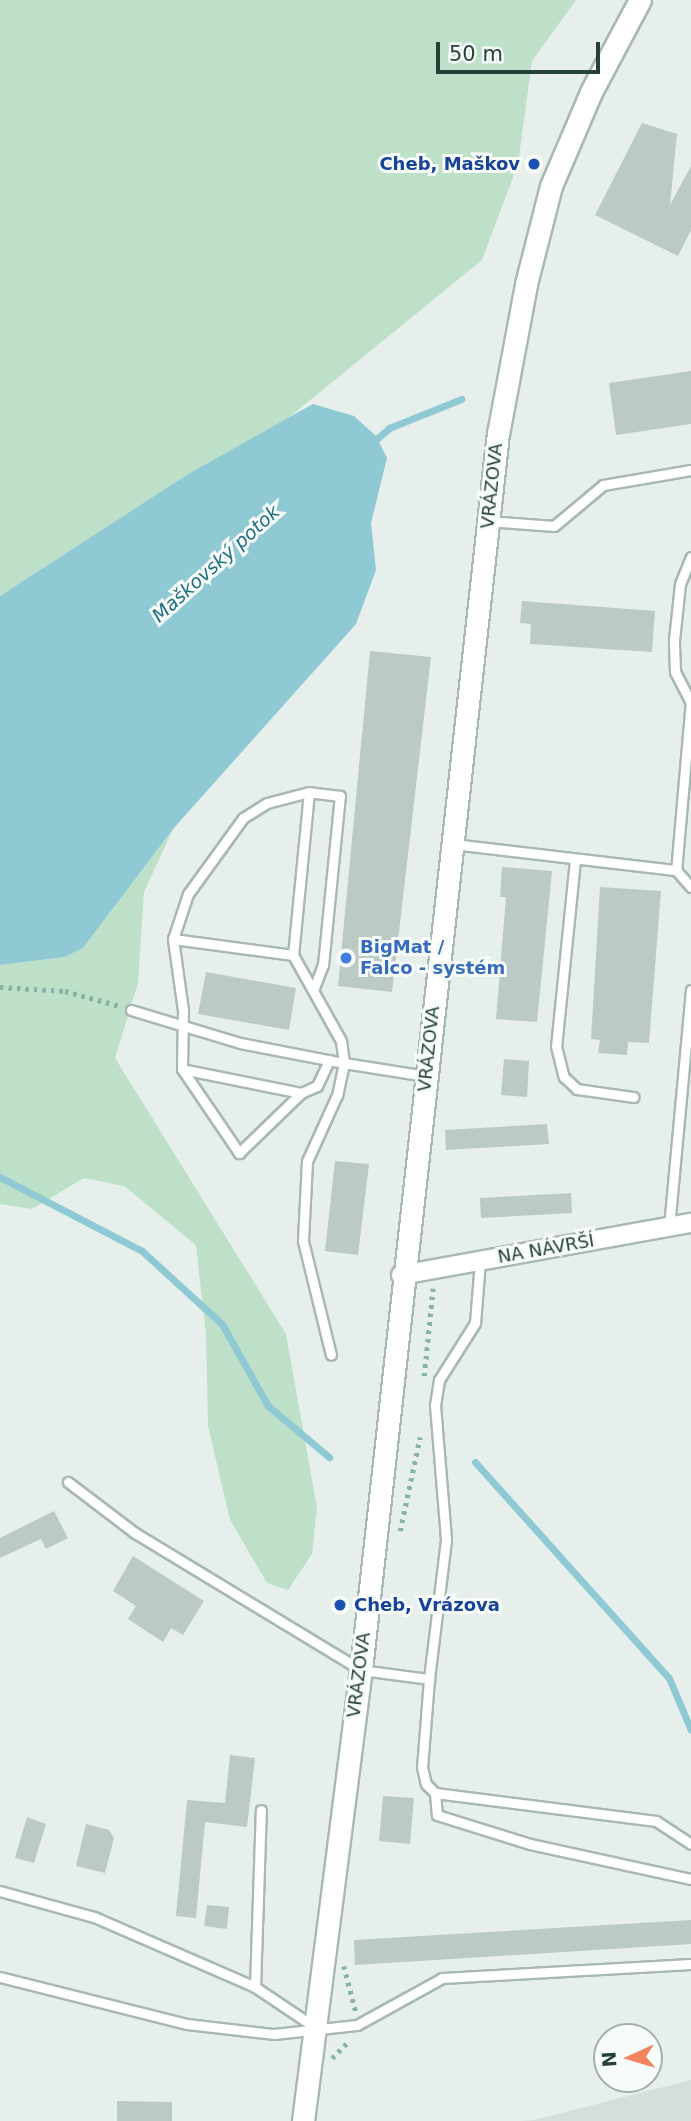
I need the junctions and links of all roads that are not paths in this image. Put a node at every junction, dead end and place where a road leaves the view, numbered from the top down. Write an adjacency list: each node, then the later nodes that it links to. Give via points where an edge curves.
1 (640, 0): 3 (street, VRÁZOVA, via 591,93 551,186 526,284)
2 (691, 470): 3 (lane, via 603,485 554,526)
3 (488, 522): 7 (street, VRÁZOVA)
4 (691, 557): 5 (lane, via 680,584 674,640 675,672)
5 (690, 701): 9 (lane)
6 (309, 792): 11 (lane, via 267,803 243,818 188,894); 12 (lane); 13 (lane, via 340,796 323,965)
7 (452, 844): 8 (lane); 20 (street, VRÁZOVA)
8 (575, 860): 9 (lane); 22 (lane, via 556,1046 564,1077 578,1089)
9 (676, 870): 10 (lane)
10 (691, 887)
11 (173, 939): 12 (lane); 16 (lane)
12 (293, 955): 13 (lane)
13 (314, 988): 18 (lane, via 341,1041)
14 (691, 990): 24 (lane)
15 (131, 1010): 16 (lane)
16 (182, 1026): 17 (lane); 19 (lane)
17 (329, 1060): 18 (lane); 21 (lane, via 317,1086)
18 (344, 1063): 20 (lane); 27 (lane, via 337,1095 307,1161 303,1241)
19 (182, 1069): 21 (lane); 21 (lane, via 239,1153)
20 (426, 1076): 26 (street, VRÁZOVA)
21 (301, 1093)
22 (633, 1097)
23 (691, 1223): 24 (street, NA NÁVRŠÍ)
24 (669, 1227): 25 (street, NA NÁVRŠÍ)
25 (480, 1261): 26 (street, NA NÁVRŠÍ); 30 (lane, via 475,1323 439,1380 435,1405 446,1540)
26 (401, 1275): 29 (street, VRÁZOVA)
27 (331, 1354)
28 (68, 1482): 29 (lane, via 135,1533)
29 (361, 1670): 30 (lane); 39 (street, VRÁZOVA)
30 (429, 1679): 31 (lane, via 422,1767)
31 (435, 1793): 33 (lane, via 615,1812 656,1821); 34 (lane, via 437,1815 530,1844)
32 (261, 1810): 38 (lane)
33 (691, 1844)
34 (691, 1879)
35 (0, 1891): 38 (lane, via 94,1917)
36 (691, 1964): 39 (lane, via 442,1978 378,2018 357,2025)
37 (0, 1977): 39 (lane, via 187,2024 274,2034)
38 (255, 1987): 39 (lane)
39 (313, 2026): 40 (street, VRÁZOVA)
40 (303, 2121)

